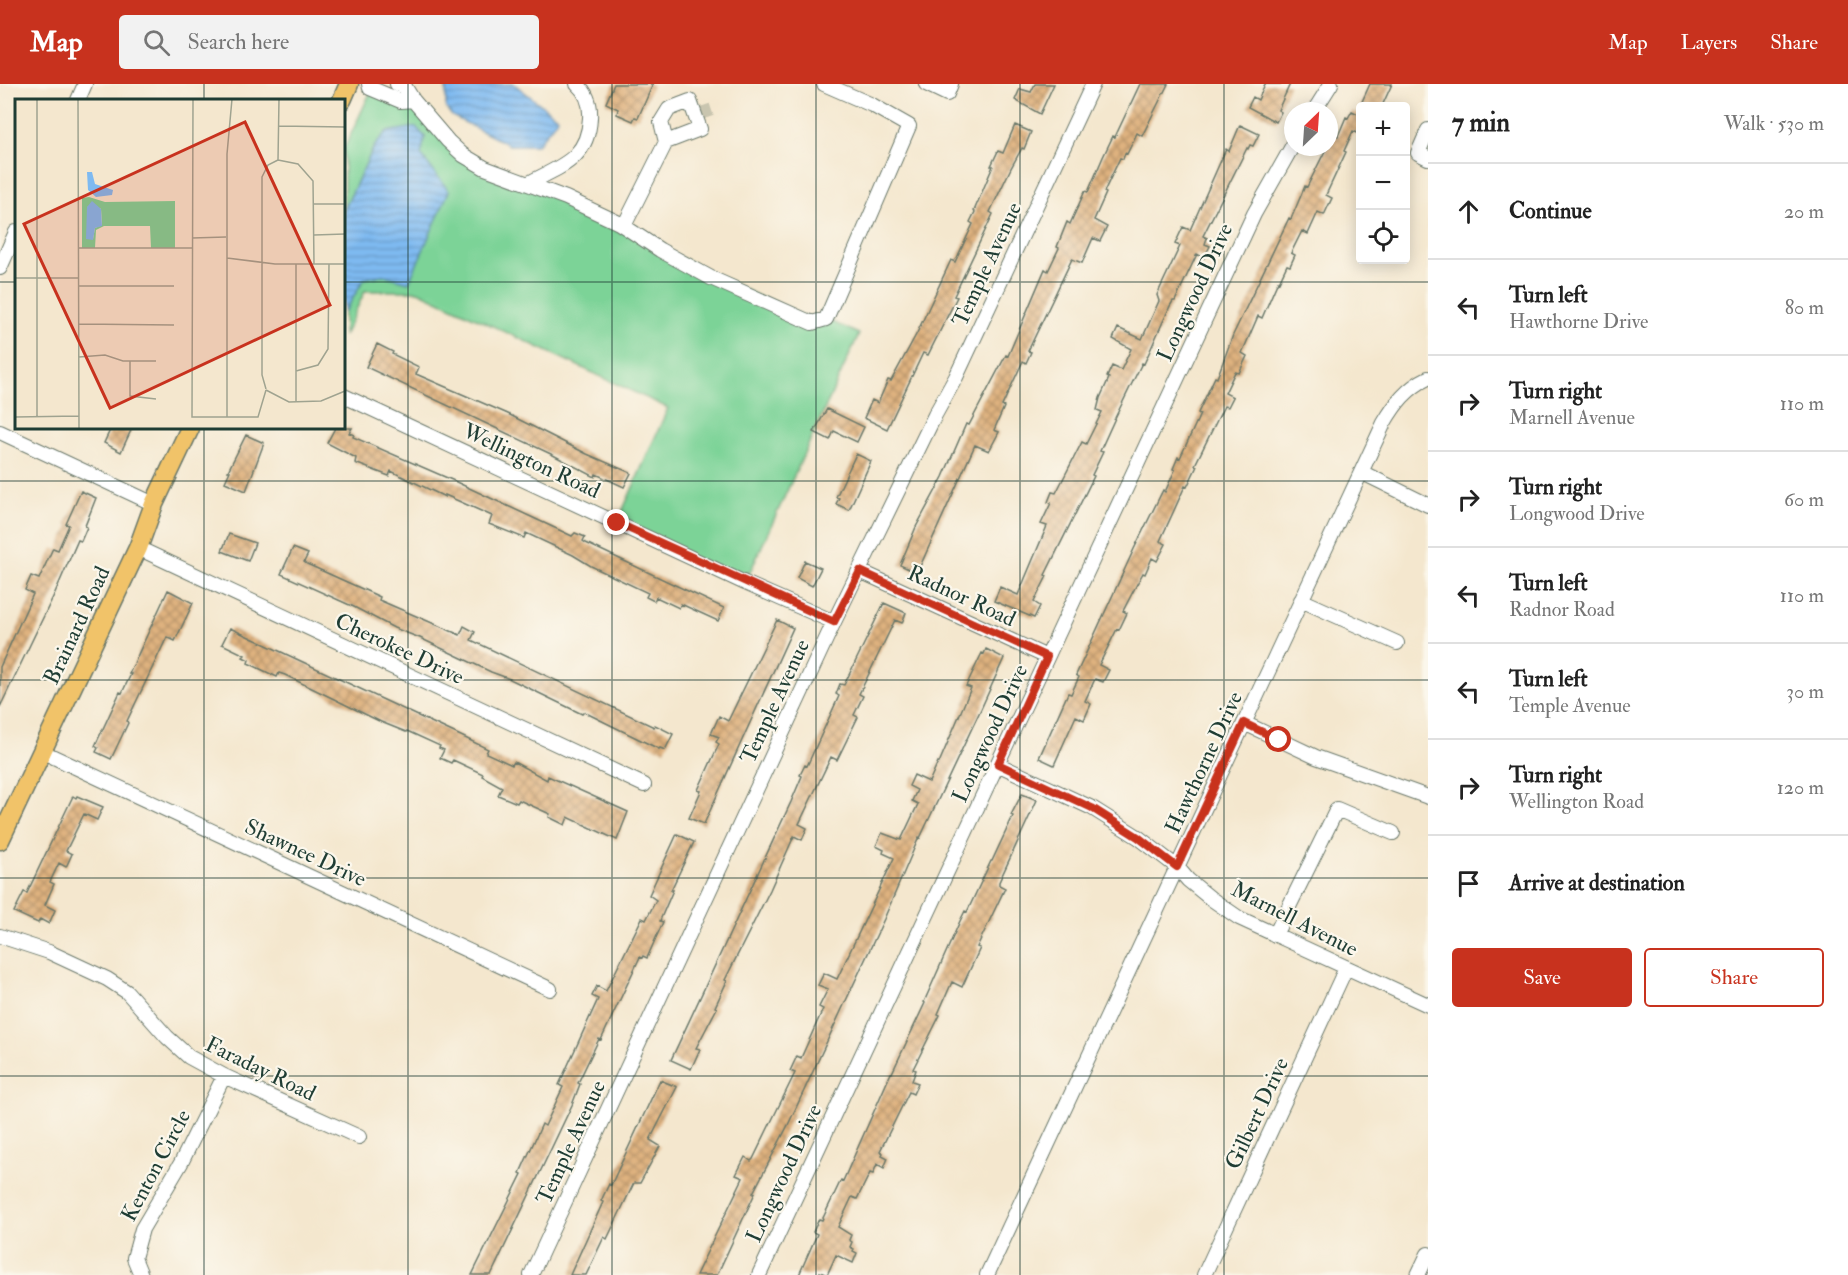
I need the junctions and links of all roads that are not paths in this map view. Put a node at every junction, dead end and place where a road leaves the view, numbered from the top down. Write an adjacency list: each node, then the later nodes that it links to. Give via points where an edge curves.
1 (85, 84): 13 (street)
2 (349, 84): 14 (main road)
3 (369, 84): 15 (street, via 370,88 401,101)
4 (397, 84): 15 (street, via 405,87)
5 (577, 84): 12 (street)
6 (597, 84): 12 (street)
7 (824, 84): 22 (street, via 909,126 826,319 812,323 722,283)
8 (926, 84): 9 (street, via 947,94)
9 (951, 84)
10 (1093, 84): 33 (street, Temple Avenue)
11 (1331, 84): 16 (street)
12 (588, 97): 21 (street, via 588,138 580,152 568,163)
13 (78, 99)
14 (342, 99)
15 (413, 100): 21 (street, via 463,155 485,168)
16 (1320, 102)
17 (1428, 130): 20 (street, via 1418,153)
18 (666, 142): 18 (street, via 661,122 669,109 700,114); 22 (street)
19 (1287, 156): 37 (street, Longwood Drive, via 1254,214)
20 (1428, 158)
21 (529, 183): 22 (street)
22 (624, 226)
23 (15, 234): 24 (street)
24 (0, 268)
25 (1428, 378): 29 (street, Hawthorne Drive, via 1413,385 1393,406)
26 (345, 396): 35 (street, Wellington Road)
27 (190, 429): 30 (main road, Brainard Road)
28 (0, 432): 30 (street)
29 (1361, 472): 31 (street); 34 (street, Hawthorne Drive)
30 (154, 504): 32 (main road, Brainard Road)
31 (1428, 505)
32 (138, 548): 39 (main road, Brainard Road); 41 (street, Cherokee Drive)
33 (860, 571): 35 (street, Temple Avenue); 37 (street, Radnor Road)
34 (1302, 600): 36 (street); 38 (street, Hawthorne Drive)
35 (834, 622): 55 (street, Temple Avenue)
36 (1397, 643)
37 (1047, 657): 40 (street, Longwood Drive)
38 (1244, 723): 42 (street, via 1316,756); 45 (street, Hawthorne Drive)
39 (43, 752): 44 (main road, Brainard Road); 49 (street, Shawnee Drive)
40 (998, 764): 45 (street, Marnell Avenue, via 1092,808); 56 (street, Longwood Drive)
41 (644, 785)
42 (1428, 797)
43 (1393, 833): 46 (street, via 1336,809)
44 (0, 840)
45 (1177, 867): 46 (street, Marnell Avenue, via 1188,880 1239,918); 57 (street, Hawthorne Drive)
46 (1275, 934): 48 (street, Marnell Avenue)
47 (0, 936): 51 (street, Faraday Road, via 49,952 107,979 127,992 189,1057)
48 (1346, 968): 50 (street, Marnell Avenue); 58 (street, Gilbert Drive)
49 (550, 989)
50 (1428, 1005)
51 (224, 1076): 52 (street, Faraday Road); 54 (street, Kenton Circle, via 182,1163 142,1229 134,1258)
52 (359, 1137)
53 (1428, 1254): 59 (street)
54 (141, 1275)
55 (531, 1275)
56 (759, 1275)
57 (987, 1275)
58 (1204, 1275)
59 (1418, 1275)

